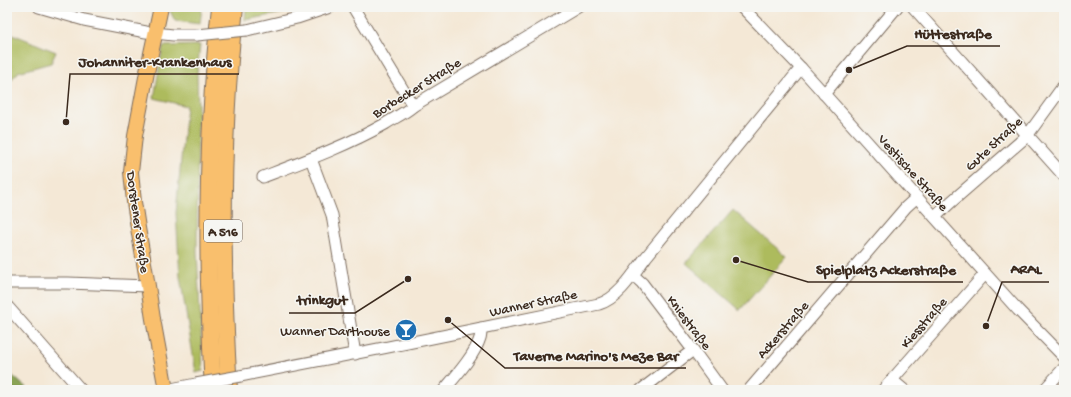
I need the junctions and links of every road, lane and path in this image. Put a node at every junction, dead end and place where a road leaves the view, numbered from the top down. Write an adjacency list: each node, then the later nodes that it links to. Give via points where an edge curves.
1 (39, 7): 12 (street, via 96,23)
2 (161, 7): 12 (main road, Dorstener Straße)
3 (220, 7): 36 (highway, A 516, via 209,181)
4 (235, 7): 37 (highway, A 516, via 227,106 223,217)
5 (330, 7): 11 (street)
6 (353, 7): 16 (street)
7 (578, 7): 16 (street, Borbecker Straße)
8 (742, 7): 13 (street, Vestische Straße)
9 (897, 7): 15 (street)
10 (913, 7): 17 (street)
11 (314, 10): 12 (street, bridge, via 282,22 247,30 197,35)
12 (155, 33): 26 (main road, Dorstener Straße, via 134,136 131,172)
13 (801, 68): 15 (street, Vestische Straße); 24 (street, Wanner Straße)
14 (1064, 85): 17 (street, Gute Straße)
15 (824, 94): 21 (street, Vestische Straße)
16 (413, 106): 18 (street, Borbecker Straße, via 375,130)
17 (1027, 136): 19 (street); 22 (street, Gute Straße)
18 (311, 159): 20 (street, Borbecker Straße); 30 (street, via 333,220)
19 (1064, 176)
20 (263, 177)
21 (917, 197): 22 (street, Vestische Straße); 41 (street, Ackerstraße)
22 (935, 218): 23 (street, Vestische Straße)
23 (985, 274): 31 (street, Vestische Straße); 33 (street, Kiesstraße)
24 (633, 275): 28 (street, Wanner Straße, via 614,296 603,303); 29 (street, Kniestraße, via 642,283)
25 (7, 283): 26 (street)
26 (148, 286): 35 (main road, Dorstener Straße)
27 (7, 306): 34 (street)
28 (481, 328): 30 (street, Wanner Straße); 38 (street, via 477,346)
29 (693, 350): 39 (street); 40 (street, Kniestraße)
30 (355, 354): 35 (street, Wanner Straße, bridge)
31 (1064, 357)
32 (1064, 368): 44 (street)
33 (892, 380): 42 (street, Kiesstraße); 43 (street)
34 (81, 390)
35 (166, 390)
36 (213, 390)
37 (229, 390)
38 (444, 390)
39 (641, 390)
40 (722, 390)
41 (749, 390)
42 (883, 390)
43 (904, 390)
44 (1044, 390)

